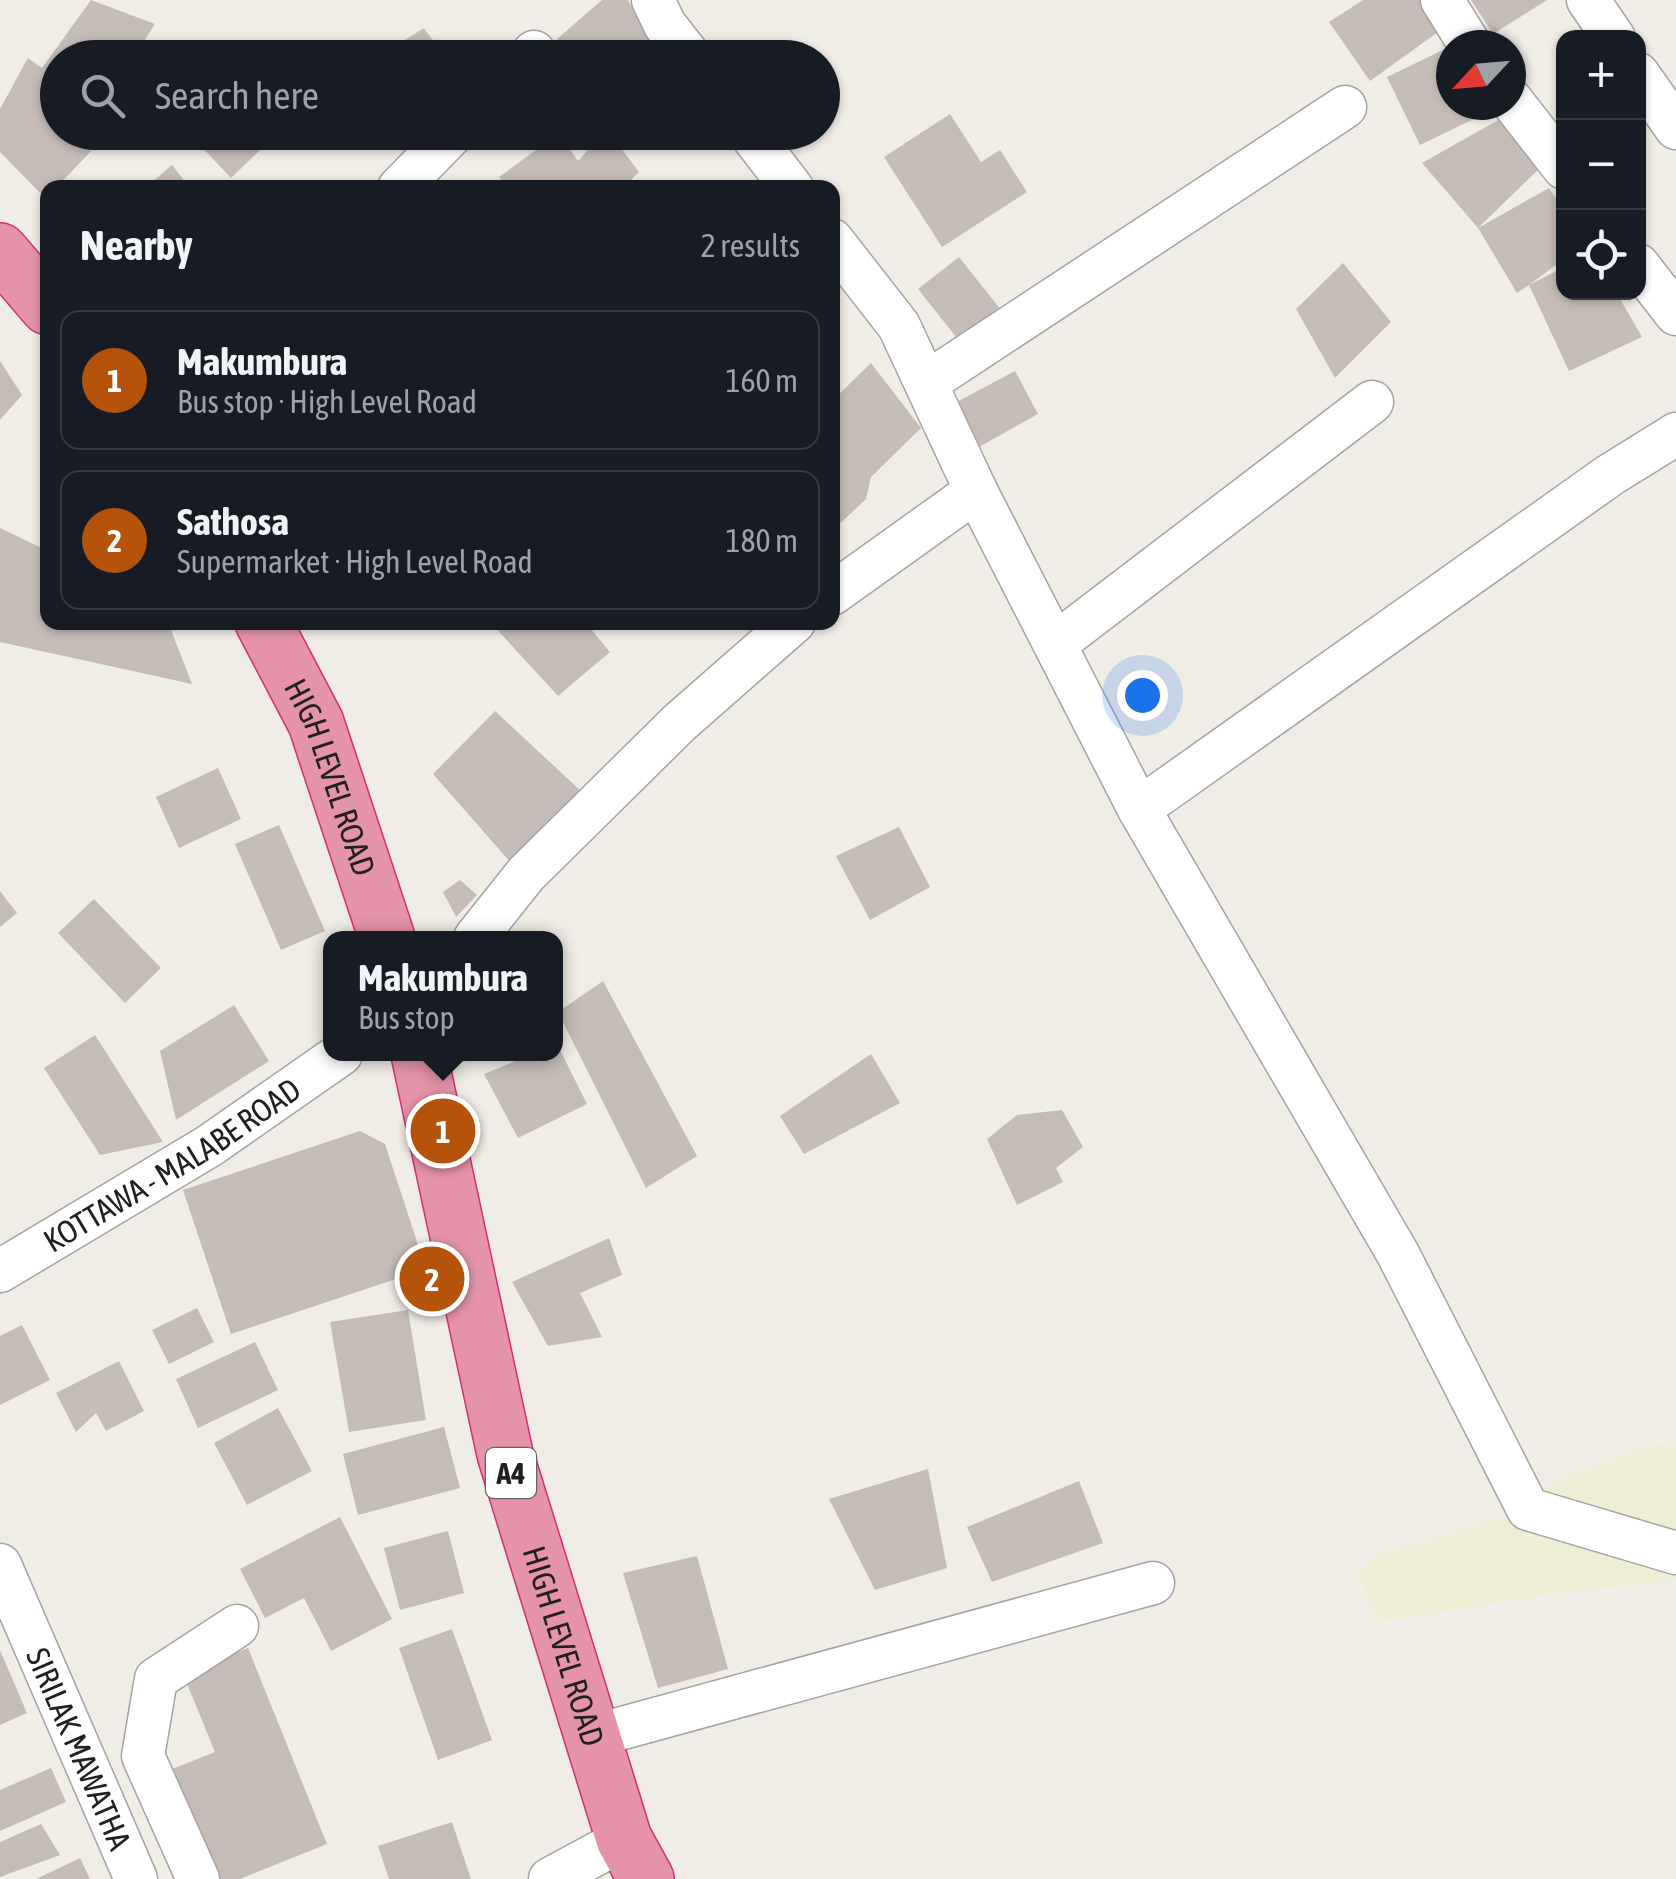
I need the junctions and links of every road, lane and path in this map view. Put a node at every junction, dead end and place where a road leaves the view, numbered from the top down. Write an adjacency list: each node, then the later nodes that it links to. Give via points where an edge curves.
1 (653, 0): 6 (street)
2 (1442, 0): 4 (street)
3 (1588, 0): 5 (street)
4 (1461, 30)
5 (1609, 30)
6 (678, 40)
7 (1646, 85): 10 (street)
8 (1345, 107): 23 (street)
9 (1526, 119): 13 (street)
10 (1676, 128)
11 (436, 150): 14 (street)
12 (763, 150): 15 (street)
13 (1556, 158)
14 (407, 180)
15 (786, 180)
16 (0, 222): 19 (highway)
17 (840, 250): 23 (street, via 899,326)
18 (0, 251): 21 (highway)
19 (40, 267)
20 (1646, 275): 22 (street)
21 (40, 298)
22 (1676, 314)
23 (926, 383): 26 (street)
24 (1372, 402): 31 (street)
25 (1676, 434): 32 (street)
26 (976, 491): 27 (street); 31 (street)
27 (840, 588)
28 (267, 630): 33 (highway, HIGH LEVEL ROAD, via 316,723)
29 (293, 630): 34 (highway, HIGH LEVEL ROAD, via 336,714)
30 (785, 630): 35 (street, via 526,874)
31 (1054, 644): 32 (street)
32 (1139, 808): 40 (street, via 1398,1254 1528,1509)
33 (384, 931)
34 (409, 931)
35 (481, 931)
36 (331, 1061): 39 (street, KOTTAWA - MALABE ROAD, via 209,1146)
37 (421, 1061): 45 (highway, HIGH LEVEL ROAD / A4, via 506,1454)
38 (444, 1061): 44 (highway, HIGH LEVEL ROAD / A4, via 528,1449)
39 (0, 1272)
40 (1676, 1553)
41 (0, 1565): 46 (street, SIRILAK MAWATHA)
42 (1153, 1583): 44 (street)
43 (238, 1626): 47 (street, via 156,1678 143,1756)
44 (608, 1732): 49 (highway, HIGH LEVEL ROAD / A4)
45 (635, 1859): 48 (street)
46 (136, 1879)
47 (198, 1879)
48 (550, 1879)
49 (668, 1879)

